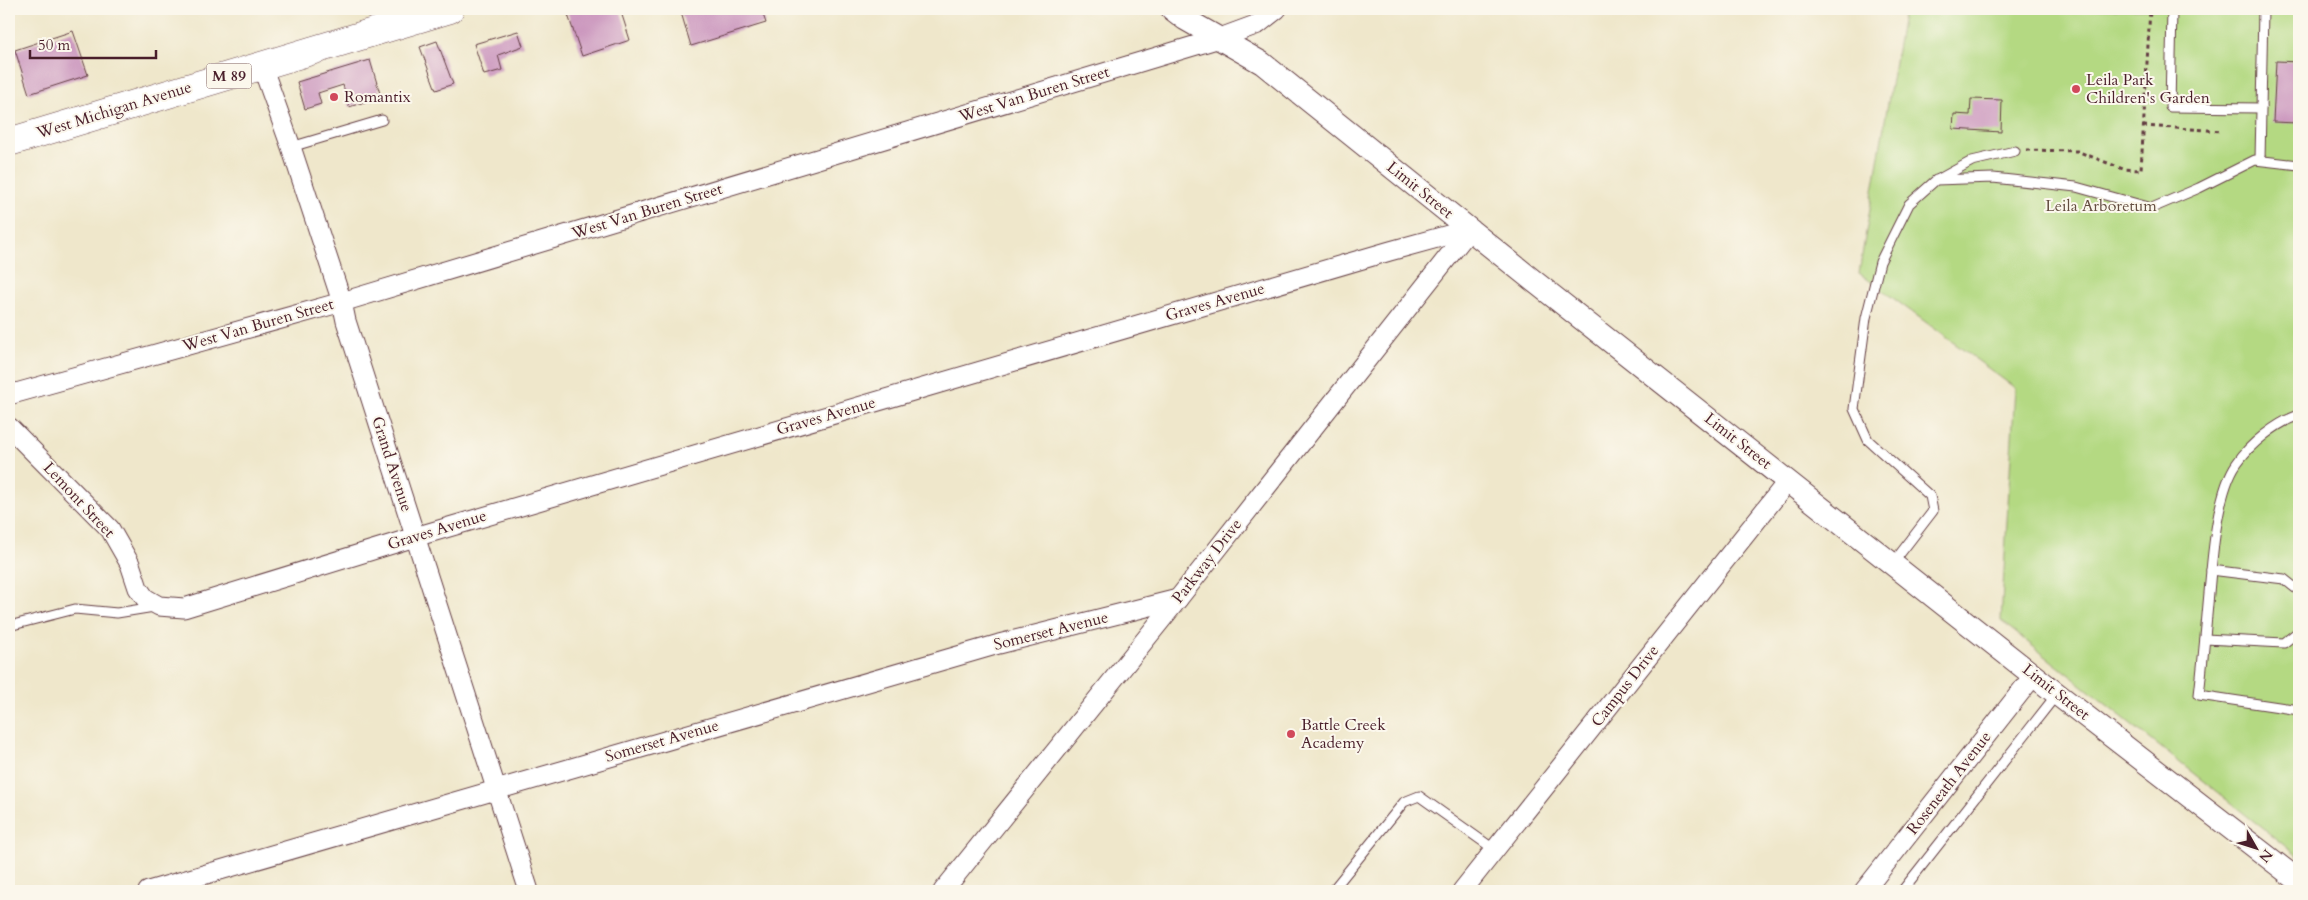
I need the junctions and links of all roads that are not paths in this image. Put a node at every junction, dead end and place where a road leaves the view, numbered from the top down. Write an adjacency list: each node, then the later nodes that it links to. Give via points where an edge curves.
1 (1172, 9): 6 (street, Limit Street)
2 (1278, 9): 6 (street, West Van Buren Street, via 1258,24)
3 (2172, 9): 8 (lane, via 2170,107)
4 (2263, 9): 8 (lane)
5 (438, 10): 7 (highway, West Michigan Avenue / M 89)
6 (1220, 38): 16 (street, Limit Street, via 1262,63); 17 (street, West Van Buren Street)
7 (262, 66): 10 (highway, West Michigan Avenue / M 89); 11 (street, Grand Avenue)
8 (2261, 108): 13 (lane)
9 (382, 120): 11 (lane)
10 (9, 142)
11 (291, 146): 17 (street, Grand Avenue)
12 (2015, 151): 15 (lane, via 1972,162)
13 (2260, 160): 14 (lane); 15 (lane, via 2152,208 2076,187 1993,178)
14 (2299, 165)
15 (1936, 180): 23 (lane, via 1909,204 1880,262 1866,318 1854,409 1868,440 1930,496 1933,511)
16 (1470, 229): 21 (street, Limit Street); 22 (street, Graves Avenue); 26 (street, Parkway Drive)
17 (342, 302): 18 (street, West Van Buren Street); 22 (street, Grand Avenue)
18 (9, 395)
19 (2299, 416): 24 (lane, via 2288,419 2261,438 2236,464 2224,492)
20 (9, 427): 27 (street, Lemont Street, via 110,528 130,564 138,588 145,598)
21 (1788, 481): 23 (street, Limit Street); 35 (street, Campus Drive)
22 (415, 537): 27 (street, Graves Avenue, via 184,608); 34 (street, Grand Avenue)
23 (1893, 563): 31 (street, Limit Street)
24 (2211, 570): 25 (lane, via 2284,579); 30 (lane)
25 (2299, 590)
26 (1178, 599): 34 (street, Somerset Avenue, via 999,644); 39 (street, Parkway Drive)
27 (159, 606): 28 (lane, via 117,613 75,609)
28 (9, 626)
29 (2299, 631): 30 (lane, via 2284,643)
30 (2205, 638): 33 (lane, via 2199,695)
31 (2034, 675): 32 (street, Limit Street); 42 (street, Roseneath Avenue)
32 (2057, 694): 36 (street, Limit Street); 43 (lane)
33 (2299, 710)
34 (496, 789): 37 (street, Somerset Avenue); 38 (street, Grand Avenue)
35 (1495, 850): 40 (lane, via 1419,796 1404,802); 41 (street, Campus Drive)
36 (2299, 881)
37 (148, 891)
38 (529, 891)
39 (943, 891)
40 (1332, 891)
41 (1462, 891)
42 (1864, 891)
43 (1902, 891)

